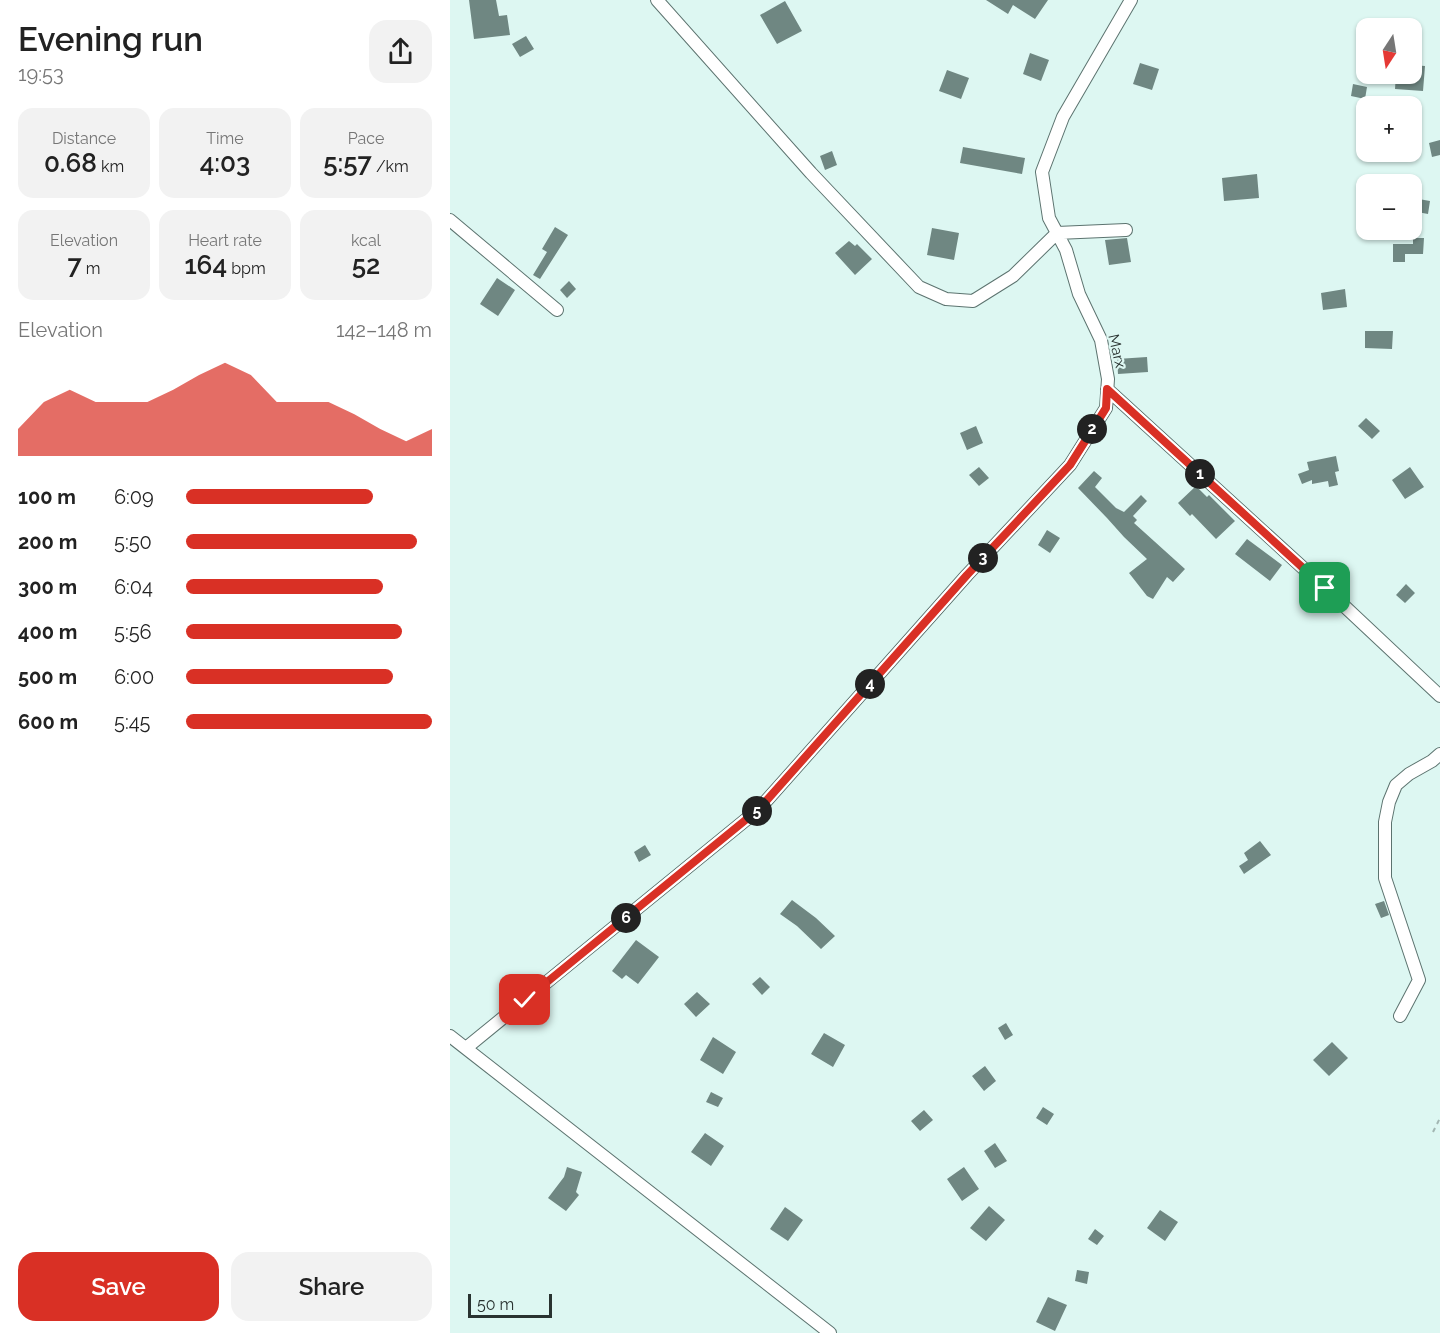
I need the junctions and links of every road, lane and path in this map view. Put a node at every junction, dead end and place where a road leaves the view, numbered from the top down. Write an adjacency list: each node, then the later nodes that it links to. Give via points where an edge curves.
1 (657, 0): 5 (street, via 919,287 945,299 973,301 1013,276)
2 (1131, 0): 5 (street, Marx, via 1063,117 1042,172 1049,218)
3 (450, 220): 6 (street)
4 (1126, 231): 5 (street)
5 (1057, 233): 7 (street, Marx, via 1101,340)
6 (557, 310)
7 (1107, 389): 8 (street); 12 (street, Marx, via 1106,408 1070,465 759,809)
8 (1440, 696)
9 (1440, 754): 10 (street, via 1396,785 1385,822 1385,878 1419,980)
10 (1400, 1016)
11 (450, 1036): 12 (street)
12 (466, 1048): 15 (street)
13 (1440, 1118): 14 (path)
14 (1433, 1132)
15 (830, 1333)

